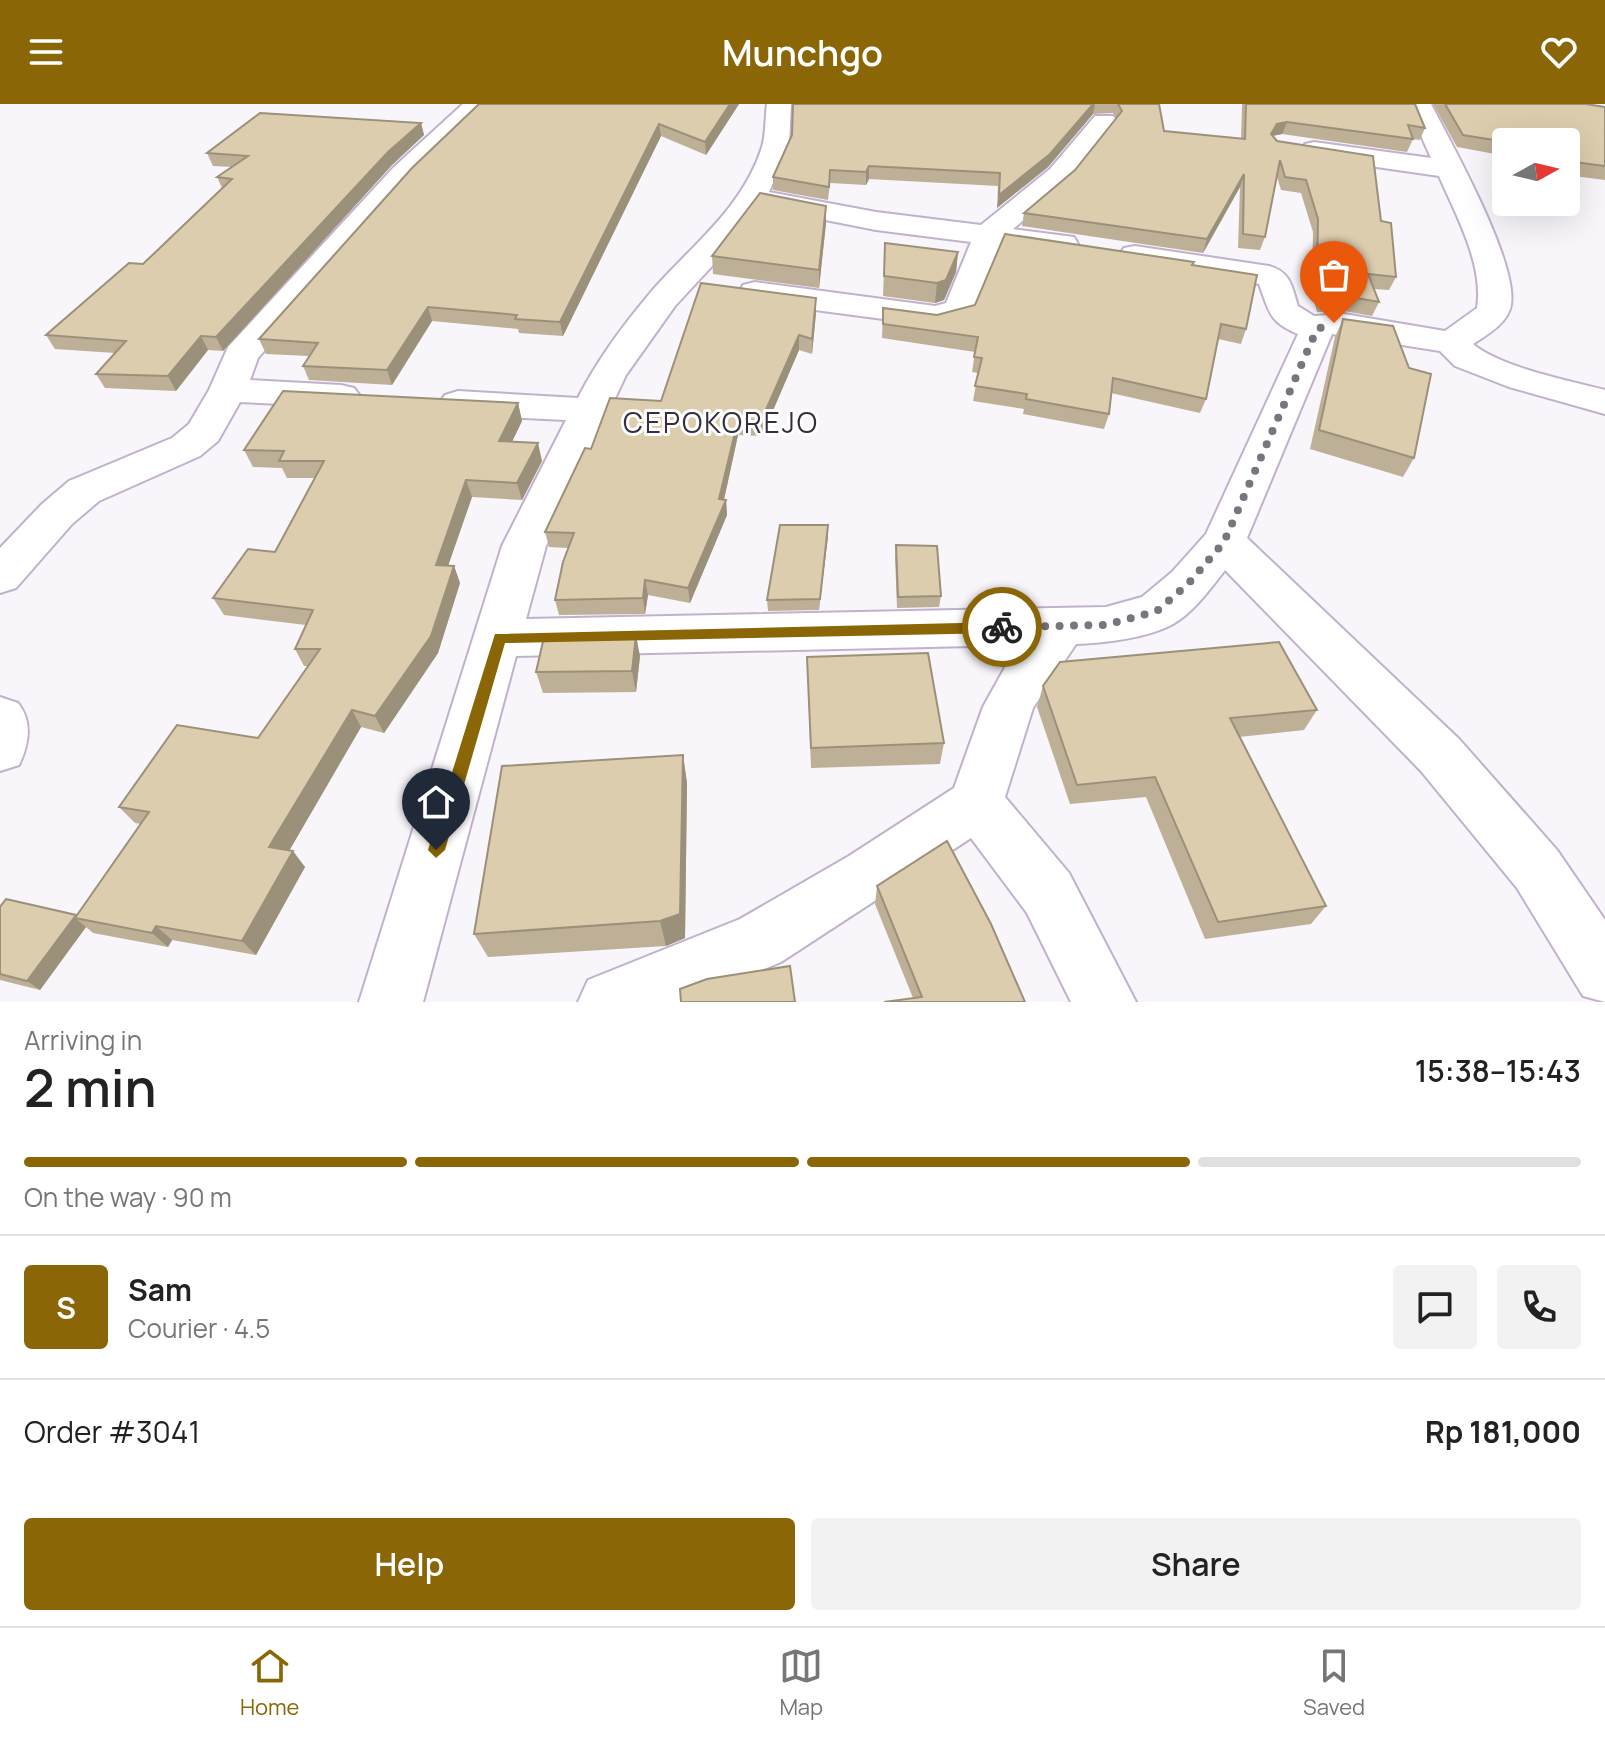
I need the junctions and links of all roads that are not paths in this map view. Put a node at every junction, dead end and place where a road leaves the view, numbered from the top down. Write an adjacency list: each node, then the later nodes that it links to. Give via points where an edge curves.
1 (478, 104): 12 (street, via 404,173 241,355)
2 (773, 104): 7 (street, via 776,146)
3 (1419, 104): 6 (street)
4 (1104, 121): 8 (street, via 1060,175)
5 (1282, 145): 6 (street)
6 (1451, 169): 11 (street, via 1488,261 1496,298 1494,310)
7 (752, 197): 8 (street, via 876,221); 9 (street, via 726,233)
8 (990, 233): 9 (street, via 965,301 944,315); 10 (street, via 1269,276 1278,286 1286,313)
9 (677, 282): 16 (street, via 608,374)
10 (1317, 329): 11 (street, via 1344,324); 17 (street)
11 (1451, 343): 15 (street, via 1468,358 1522,379)
12 (228, 390): 13 (street); 18 (street, via 204,432 186,447 84,491)
13 (369, 398)
14 (417, 400): 16 (street)
15 (1605, 402)
16 (590, 410): 20 (street, via 524,546)
17 (1224, 542): 19 (street, via 1157,611 1106,625); 24 (street, via 1440,755 1537,869)
18 (0, 576)
19 (1063, 626): 20 (street); 23 (street, via 1008,707)
20 (500, 638): 25 (street)
21 (0, 718): 22 (street)
22 (0, 749)
23 (976, 804): 26 (street, via 760,941); 27 (street, via 1048,893)
24 (1605, 974)
25 (391, 1002)
26 (610, 1002)
27 (1104, 1002)

